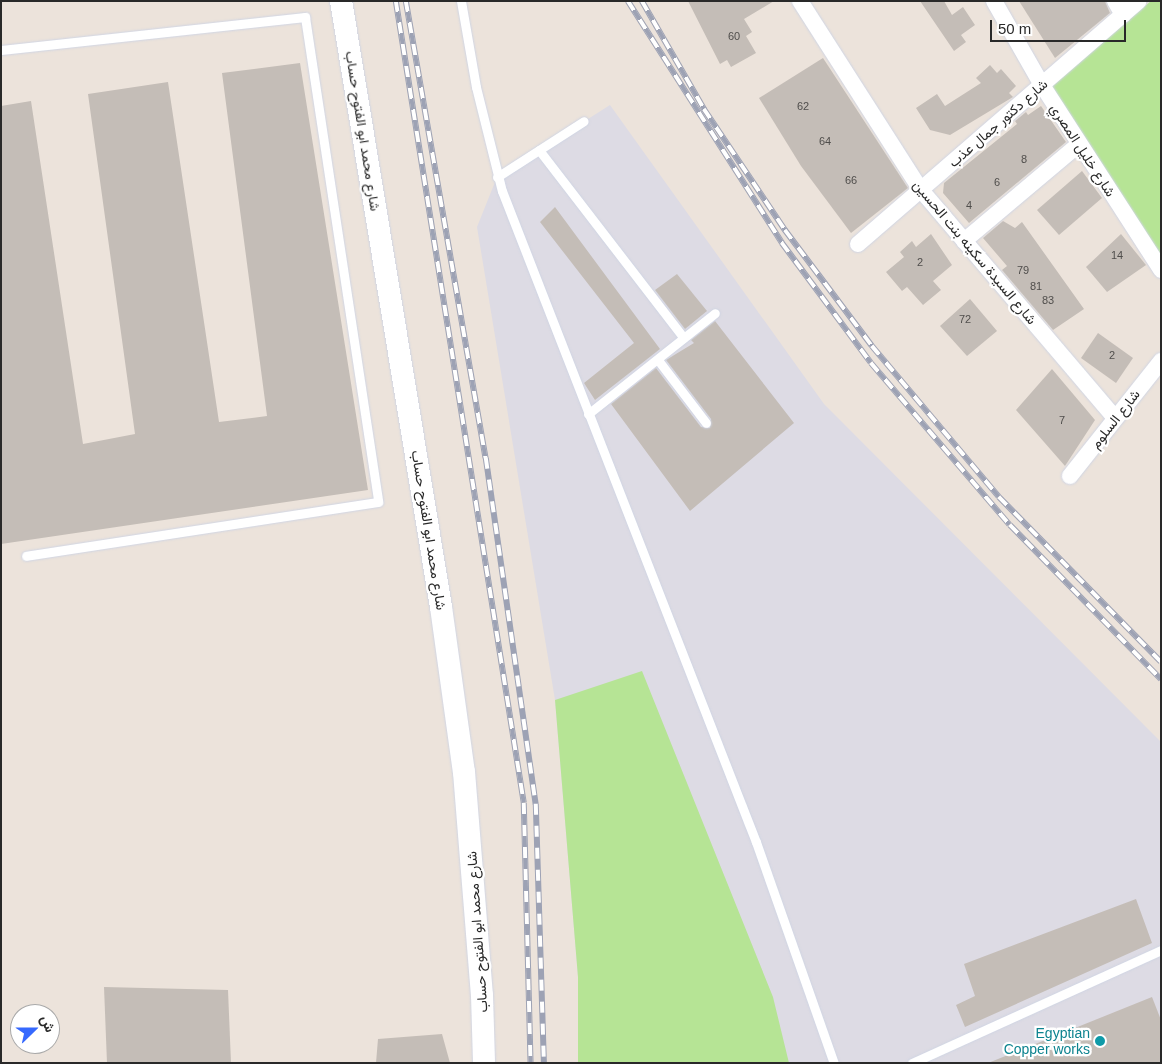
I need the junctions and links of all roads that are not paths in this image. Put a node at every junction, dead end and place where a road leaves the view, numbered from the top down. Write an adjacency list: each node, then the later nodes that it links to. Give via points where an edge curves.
1 (342, 1): 27 (street, شارع محمد ابو الفتوح حساب, via 442,607 464,772 482,994)
2 (462, 1): 12 (lane, via 476,87)
3 (800, 1): 13 (street, شارع السيدة سكينه بنت الحسين)
4 (994, 1): 8 (street, شارع خليل المصري)
5 (1139, 1): 6 (street, شارع دكتور جمال عذب)
6 (1119, 8): 8 (street, شارع دكتور جمال عذب)
7 (1, 50): 25 (lane, via 305,17 378,502)
8 (1042, 85): 10 (street, شارع خليل المصري); 13 (street, شارع دكتور جمال عذب)
9 (584, 121): 11 (lane)
10 (1079, 144): 14 (street); 16 (street, شارع خليل المصري)
11 (539, 150): 12 (lane); 18 (lane)
12 (497, 177): 21 (lane)
13 (921, 190): 14 (street, شارع السيدة سكينه بنت الحسين); 15 (street, شارع دكتور جمال عذب)
14 (964, 241): 22 (street, شارع السيدة سكينه بنت الحسين)
15 (858, 244)
16 (1161, 270)
17 (715, 314): 18 (lane)
18 (684, 338): 19 (lane)
19 (658, 360): 21 (lane); 23 (lane)
20 (1161, 361): 22 (street, شارع السلوم)
21 (588, 414): 28 (lane, via 759,851)
22 (1115, 418): 24 (street, شارع السلوم)
23 (706, 423)
24 (1070, 476)
25 (26, 556)
26 (1161, 950): 29 (lane)
27 (484, 1063)
28 (834, 1063)
29 (912, 1063)

